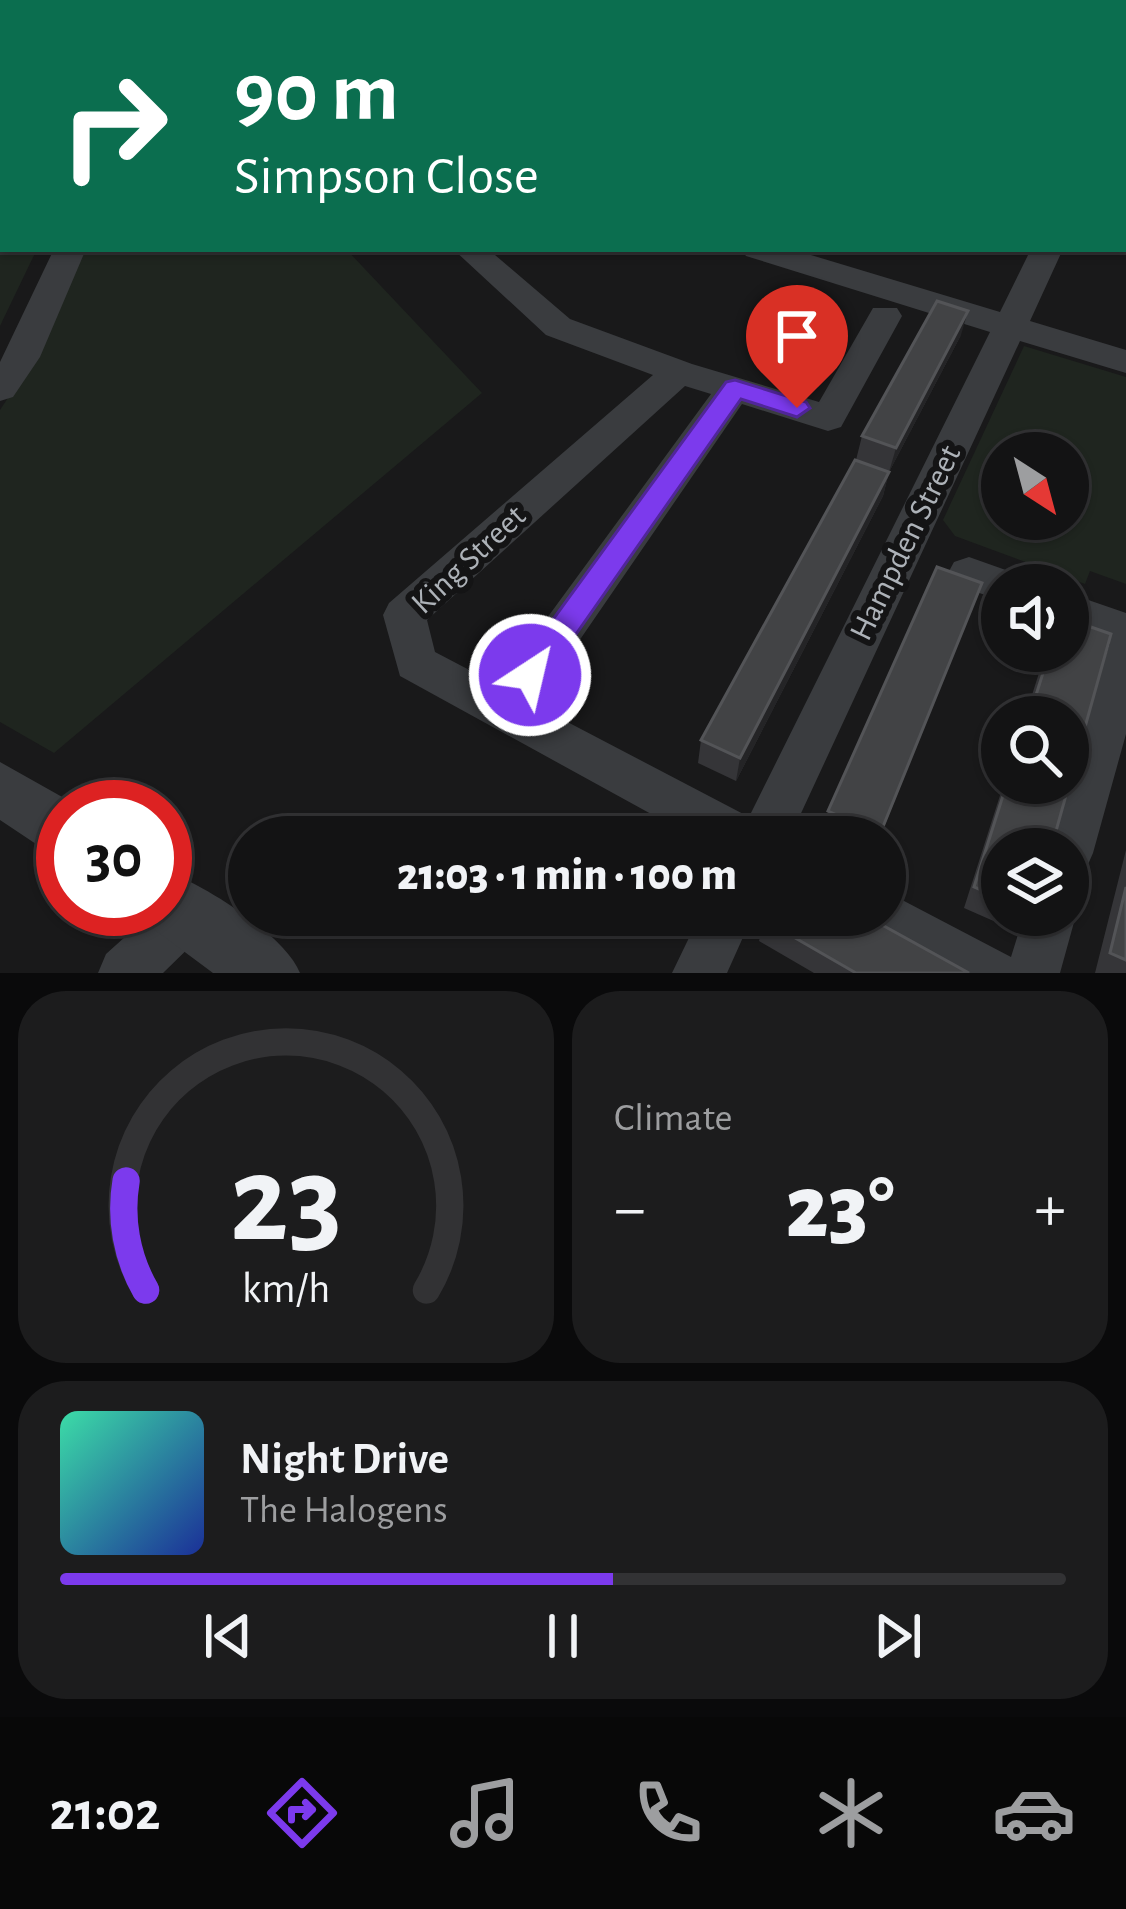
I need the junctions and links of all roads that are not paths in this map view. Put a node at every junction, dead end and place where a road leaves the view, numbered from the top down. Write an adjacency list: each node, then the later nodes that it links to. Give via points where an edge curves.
1 (68, 252): 7 (street)
2 (472, 252): 9 (street, via 558,327)
3 (767, 252): 6 (street)
4 (1046, 252): 6 (street, Hampden Street)
5 (885, 316): 10 (street, via 828,418)
6 (1010, 327): 8 (street); 19 (street, Hampden Street)
7 (11, 351): 11 (street)
8 (1126, 362)
9 (679, 372): 10 (street); 15 (street, King Street, via 404,615 416,663)
10 (735, 388): 15 (street)
11 (0, 389)
12 (1089, 618): 13 (street)
13 (1126, 632)
14 (1126, 655): 20 (street)
15 (505, 711): 18 (street, King Street)
16 (0, 788): 17 (street)
17 (36, 811)
18 (700, 816)
19 (775, 816)
20 (1075, 828)
21 (192, 919): 27 (street)
22 (906, 927): 29 (street)
23 (154, 936): 26 (street)
24 (717, 936): 28 (street)
25 (1044, 936): 30 (street)
26 (125, 973)
27 (267, 973)
28 (699, 973)
29 (991, 973)
30 (1033, 973)

